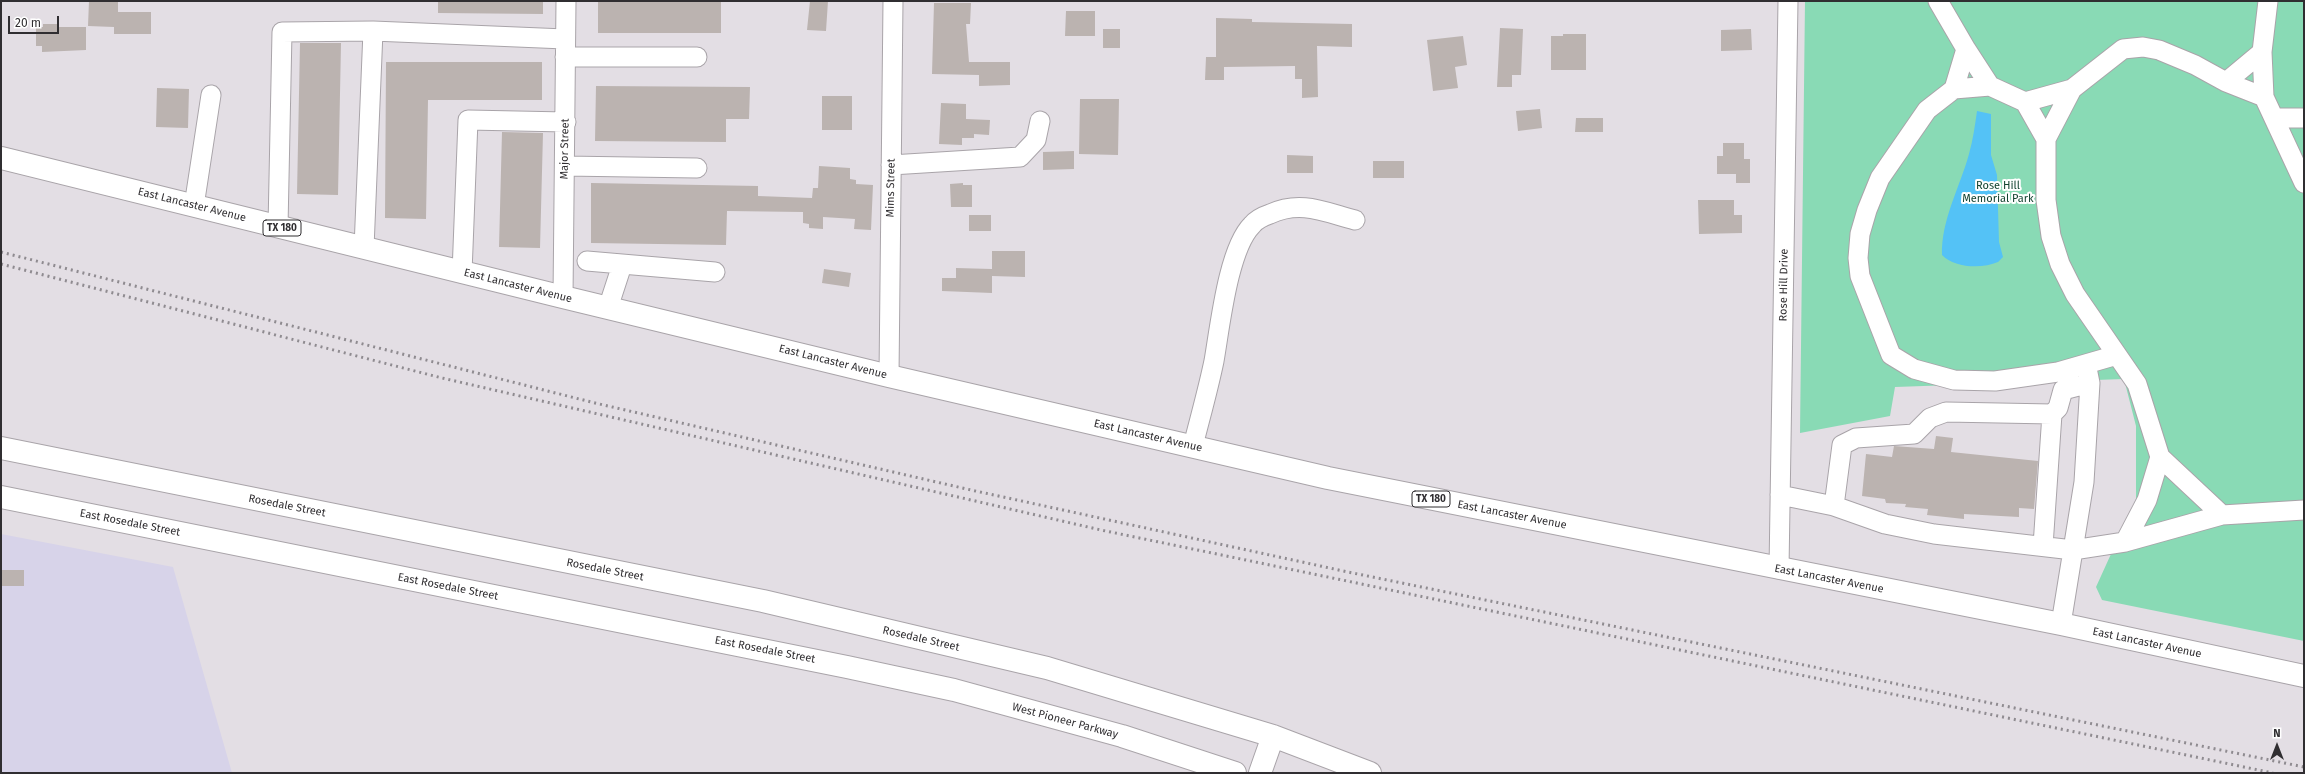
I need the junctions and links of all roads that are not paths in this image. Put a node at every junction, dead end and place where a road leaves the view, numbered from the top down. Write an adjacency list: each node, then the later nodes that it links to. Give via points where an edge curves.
1 (566, 1): 7 (street, Major Street)
2 (893, 1): 24 (street, Mims Street)
3 (1788, 1): 46 (street, Rose Hill Drive)
4 (1938, 1): 8 (street)
5 (2268, 1): 9 (street)
6 (373, 31): 7 (street); 30 (street, via 282,32); 31 (street)
7 (565, 48): 10 (street); 21 (street, Major Street)
8 (1966, 49): 12 (street); 13 (street)
9 (2262, 52): 11 (street); 16 (street)
10 (697, 57)
11 (2226, 82): 14 (street, via 2178,57 2143,47 2123,49); 16 (street)
12 (1990, 86): 13 (street); 17 (street)
13 (1954, 89): 39 (street, via 1927,110 1880,178 1860,234 1860,276 1891,355 1914,369 1954,380 1995,381 2058,372)
14 (2072, 89): 17 (street); 22 (street)
15 (211, 95): 28 (street)
16 (2264, 97): 18 (street)
17 (2025, 102): 22 (street)
18 (2274, 118): 19 (street); 27 (street)
19 (2304, 118)
20 (1040, 121): 24 (street, via 1036,140 1020,157)
21 (566, 122): 25 (street, Major Street); 34 (street, via 468,120)
22 (2046, 139): 38 (street, via 2046,200 2051,236 2060,264 2075,294)
23 (1, 158): 28 (main road, East Lancaster Avenue / TX 180)
24 (891, 165): 40 (street, Mims Street)
25 (565, 166): 26 (street); 36 (street, Major Street)
26 (697, 168)
27 (2304, 183)
28 (194, 206): 30 (main road, East Lancaster Avenue / TX 180)
29 (1355, 220): 43 (street, via 1295,206 1274,212 1252,225 1240,245 1231,271)
30 (278, 227): 31 (main road, East Lancaster Avenue / TX 180)
31 (364, 248): 34 (main road, East Lancaster Avenue / TX 180)
32 (587, 261): 33 (street)
33 (622, 265): 35 (street); 37 (street)
34 (462, 272): 36 (main road, East Lancaster Avenue / TX 180)
35 (715, 272)
36 (563, 298): 37 (main road, East Lancaster Avenue / TX 180)
37 (608, 308): 40 (main road, East Lancaster Avenue / TX 180)
38 (2118, 355): 39 (street); 45 (street, via 2137,384)
39 (2087, 363): 41 (street)
40 (889, 376): 43 (main road, East Lancaster Avenue / TX 180)
41 (2090, 383): 42 (street, via 2063,390 2058,408); 53 (street, via 2084,482)
42 (2052, 414): 48 (street, via 1946,412 1930,418 1914,434 1856,438 1842,444); 52 (street)
43 (1193, 446): 54 (main road, East Lancaster Avenue / TX 180, via 1328,478)
44 (1, 448): 58 (main road, Rosedale Street, via 763,601 1047,668)
45 (2160, 457): 50 (street); 51 (street, via 2147,500)
46 (1780, 496): 48 (street); 54 (street, Rose Hill Drive)
47 (1, 497): 57 (main road, East Rosedale Street)
48 (1834, 506): 52 (street, via 1892,526 1934,534)
49 (2304, 510): 50 (street)
50 (2222, 514): 51 (street)
51 (2125, 542): 53 (street)
52 (2043, 546): 53 (street)
53 (2073, 550): 55 (street)
54 (1779, 569): 55 (main road, East Lancaster Avenue / TX 180)
55 (2061, 624): 56 (main road, East Lancaster Avenue / TX 180)
56 (2304, 676)
57 (894, 677): 59 (main road, West Pioneer Parkway, via 954,690 1122,736)
58 (1273, 736): 60 (main road); 61 (main road)
59 (1235, 773)
60 (1260, 773)
61 (1370, 773)

